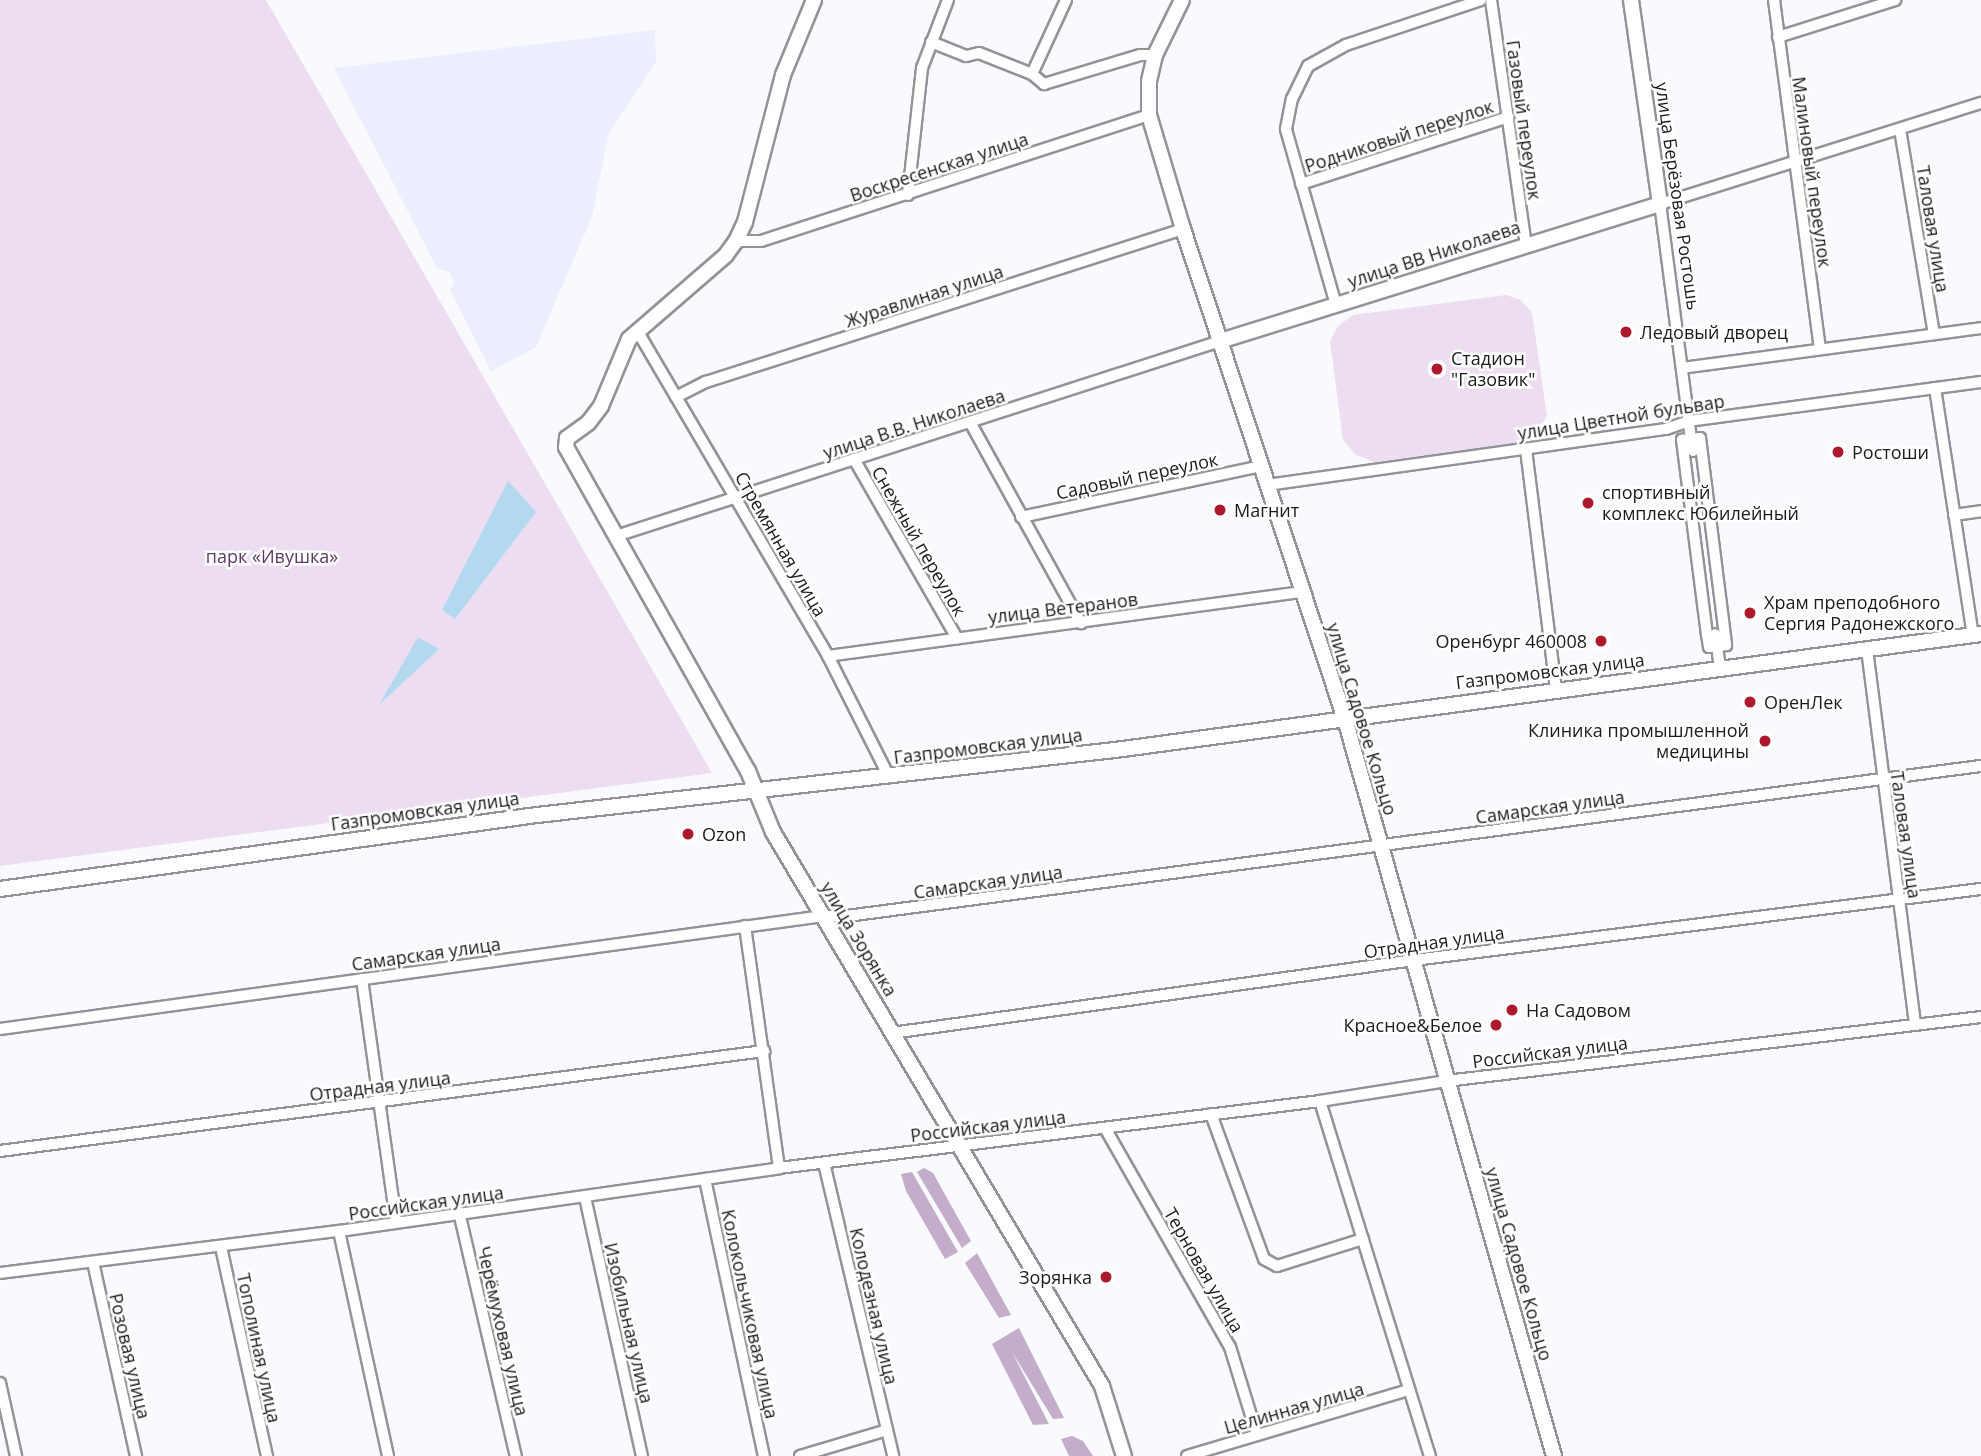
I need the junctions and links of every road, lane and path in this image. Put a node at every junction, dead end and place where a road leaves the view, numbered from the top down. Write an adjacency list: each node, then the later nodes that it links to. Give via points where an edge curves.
1 (814, 0): 23 (street, via 783,75)
2 (948, 0): 11 (street)
3 (1066, 0): 13 (street)
4 (1182, 0): 12 (street, улица Садовое Кольцо)
5 (1481, 0): 19 (street, via 1346,45 1308,66 1292,99 1286,129)
6 (1491, 0): 16 (street, Газовый переулок)
7 (1631, 0): 21 (street, улица Берёзовая Ростошь)
8 (1774, 0): 10 (street, Малиновый переулок)
9 (1895, 0): 10 (street)
10 (1778, 37): 18 (street, Малиновый переулок)
11 (931, 43): 13 (street, via 966,56 979,53); 20 (street, via 917,93)
12 (1155, 55): 13 (street, via 1140,55 1044,84); 15 (street, улица Садовое Кольцо, via 1149,81)
13 (1032, 74)
14 (1981, 103): 17 (street)
15 (1150, 115): 20 (street, Воскресенская улица); 22 (street, улица Садовое Кольцо)
16 (1508, 117): 19 (street, Родниковый переулок); 24 (street, Газовый переулок)
17 (1900, 129): 18 (street); 28 (street, Таловая улица)
18 (1795, 162): 21 (street); 30 (street, Малиновый переулок)
19 (1300, 184): 25 (street)
20 (908, 195): 23 (street, Воскресенская улица, via 761,241)
21 (1660, 204): 24 (street, улица ВВ Николаева); 31 (street, улица Берёзовая Ростошь)
22 (1183, 229): 29 (street, улица Садовое Кольцо); 34 (street, Журавлиная улица, via 706,382)
23 (736, 241): 27 (street)
24 (1525, 245): 25 (street, улица ВВ Николаева)
25 (1336, 305): 29 (street, улица ВВ Николаева)
26 (1981, 328): 28 (street)
27 (638, 332): 34 (street, Стремянная улица); 53 (street, улица Зорянка, via 623,348 601,406 567,438 566,447)
28 (1934, 334): 30 (street)
29 (1220, 341): 36 (street, улица В.В. Николаева); 41 (street, улица Садовое Кольцо)
30 (1820, 349): 31 (street)
31 (1682, 368): 35 (street, улица Берёзовая Ростошь)
32 (1981, 382): 33 (street, улица Цветной бульвар)
33 (1935, 388): 35 (street, улица Цветной бульвар); 49 (street)
34 (676, 397): 45 (street, Стремянная улица)
35 (1689, 421): 37 (street, улица Берёзовая Ростошь); 38 (street, улица Цветной бульвар, via 1666,429)
36 (970, 422): 40 (street, улица В.В. Николаева); 50 (street)
37 (1691, 439): 39 (street, via 1700,438); 39 (street, via 1682,440)
38 (1526, 449): 42 (street, улица Цветной бульвар); 69 (street)
39 (1693, 451): 43 (street); 44 (street)
40 (854, 459): 45 (street, улица В.В. Николаева); 64 (street, Снежный переулок)
41 (1260, 466): 42 (street, улица Садовое Кольцо); 50 (street, Садовый переулок)
42 (1267, 485): 58 (street, улица Садовое Кольцо)
43 (1706, 488): 44 (street); 46 (street)
44 (1689, 490): 47 (street)
45 (736, 498): 53 (street, улица В.В. Николаева); 67 (street, Стремянная улица)
46 (1709, 508): 47 (street); 51 (street)
47 (1691, 510): 52 (street)
48 (1981, 511): 49 (street)
49 (1954, 515): 63 (street)
50 (1021, 517): 61 (street)
51 (1712, 530): 52 (street); 54 (street)
52 (1694, 532): 55 (street)
53 (616, 536): 74 (street, улица Зорянка)
54 (1715, 555): 55 (street); 56 (street)
55 (1697, 557): 57 (street)
56 (1718, 576): 57 (street); 59 (street)
57 (1700, 578): 60 (street)
58 (1303, 592): 61 (street, улица Ветеранов); 70 (street, улица Садовое Кольцо)
59 (1720, 596): 60 (street); 62 (street)
60 (1702, 598): 62 (street)
61 (1081, 622): 64 (street, улица Ветеранов)
62 (1716, 634): 65 (street, via 1709,647); 65 (street, via 1726,645)
63 (1977, 635): 66 (street, Газпромовская улица)
64 (957, 638): 67 (street, улица Ветеранов)
65 (1717, 646): 68 (street)
66 (1867, 649): 68 (street, Газпромовская улица); 73 (street, Таловая улица)
67 (828, 656): 72 (street, Стремянная улица)
68 (1720, 668): 69 (street, Газпромовская улица)
69 (1556, 690): 70 (street, Газпромовская улица)
70 (1345, 719): 72 (street, Газпромовская улица); 75 (street, улица Садовое Кольцо)
71 (1981, 766): 73 (street, Самарская улица)
72 (890, 777): 74 (street, Газпромовская улица)
73 (1882, 779): 75 (street, Самарская улица); 78 (street, Таловая улица)
74 (757, 792): 76 (street, Газпромовская улица, via 537,815); 79 (street, улица Зорянка, via 773,832)
75 (1379, 846): 79 (street, Самарская улица); 81 (street, улица Садовое Кольцо)
76 (0, 889)
77 (1981, 890): 78 (street, Отрадная улица)
78 (1900, 898): 81 (street, Отрадная улица); 84 (street, Таловая улица)
79 (823, 916): 80 (street, Самарская улица); 86 (street, улица Зорянка)
80 (745, 926): 82 (street, Самарская улица); 87 (street)
81 (1414, 960): 86 (street, Отрадная улица); 88 (street, улица Садовое Кольцо)
82 (362, 979): 85 (street, Самарская улица); 90 (street)
83 (1981, 1017): 84 (street, Российская улица)
84 (1915, 1025): 88 (street, Российская улица)
85 (0, 1029)
86 (892, 1033): 93 (street, улица Зорянка)
87 (764, 1051): 90 (street, Отрадная улица); 96 (street)
88 (1446, 1081): 89 (street, Российская улица); 122 (street, улица Садовое Кольцо)
89 (1320, 1101): 91 (street, Российская улица); 102 (street)
90 (381, 1102): 94 (street, Отрадная улица); 100 (street)
91 (1211, 1114): 92 (street, Российская улица); 102 (street, via 1264,1259 1277,1266)
92 (1105, 1128): 93 (street, Российская улица); 109 (street, Терновая улица, via 1230,1347)
93 (961, 1145): 95 (street, Российская улица); 119 (street, улица Зорянка, via 1102,1386)
94 (0, 1151)
95 (824, 1163): 96 (street, Российская улица); 108 (street, Колодезная улица)
96 (779, 1168): 97 (street, Российская улица)
97 (705, 1179): 98 (street, Российская улица); 116 (street, Колокольчиковая улица)
98 (585, 1198): 99 (street, Российская улица); 115 (street, Изобильная улица)
99 (459, 1212): 100 (street, Российская улица); 114 (street, Черёмуховая улица)
100 (396, 1222): 101 (street, Российская улица)
101 (339, 1231): 103 (street, Российская улица); 113 (street)
102 (1363, 1240): 107 (street)
103 (221, 1247): 104 (street, Российская улица); 112 (street, Тополиная улица)
104 (93, 1262): 105 (street, Российская улица); 111 (street, Розовая улица)
105 (0, 1273)
106 (0, 1383): 110 (street)
107 (1409, 1390): 109 (street, Целинная улица); 121 (street)
108 (887, 1430): 117 (street); 118 (street, Колодезная улица)
109 (1257, 1435): 120 (street, Целинная улица)
110 (16, 1456)
111 (136, 1456)
112 (267, 1456)
113 (388, 1456)
114 (516, 1456)
115 (642, 1456)
116 (764, 1456)
117 (800, 1456)
118 (893, 1456)
119 (1124, 1456)
120 (1187, 1456)
121 (1430, 1456)
122 (1554, 1456)

